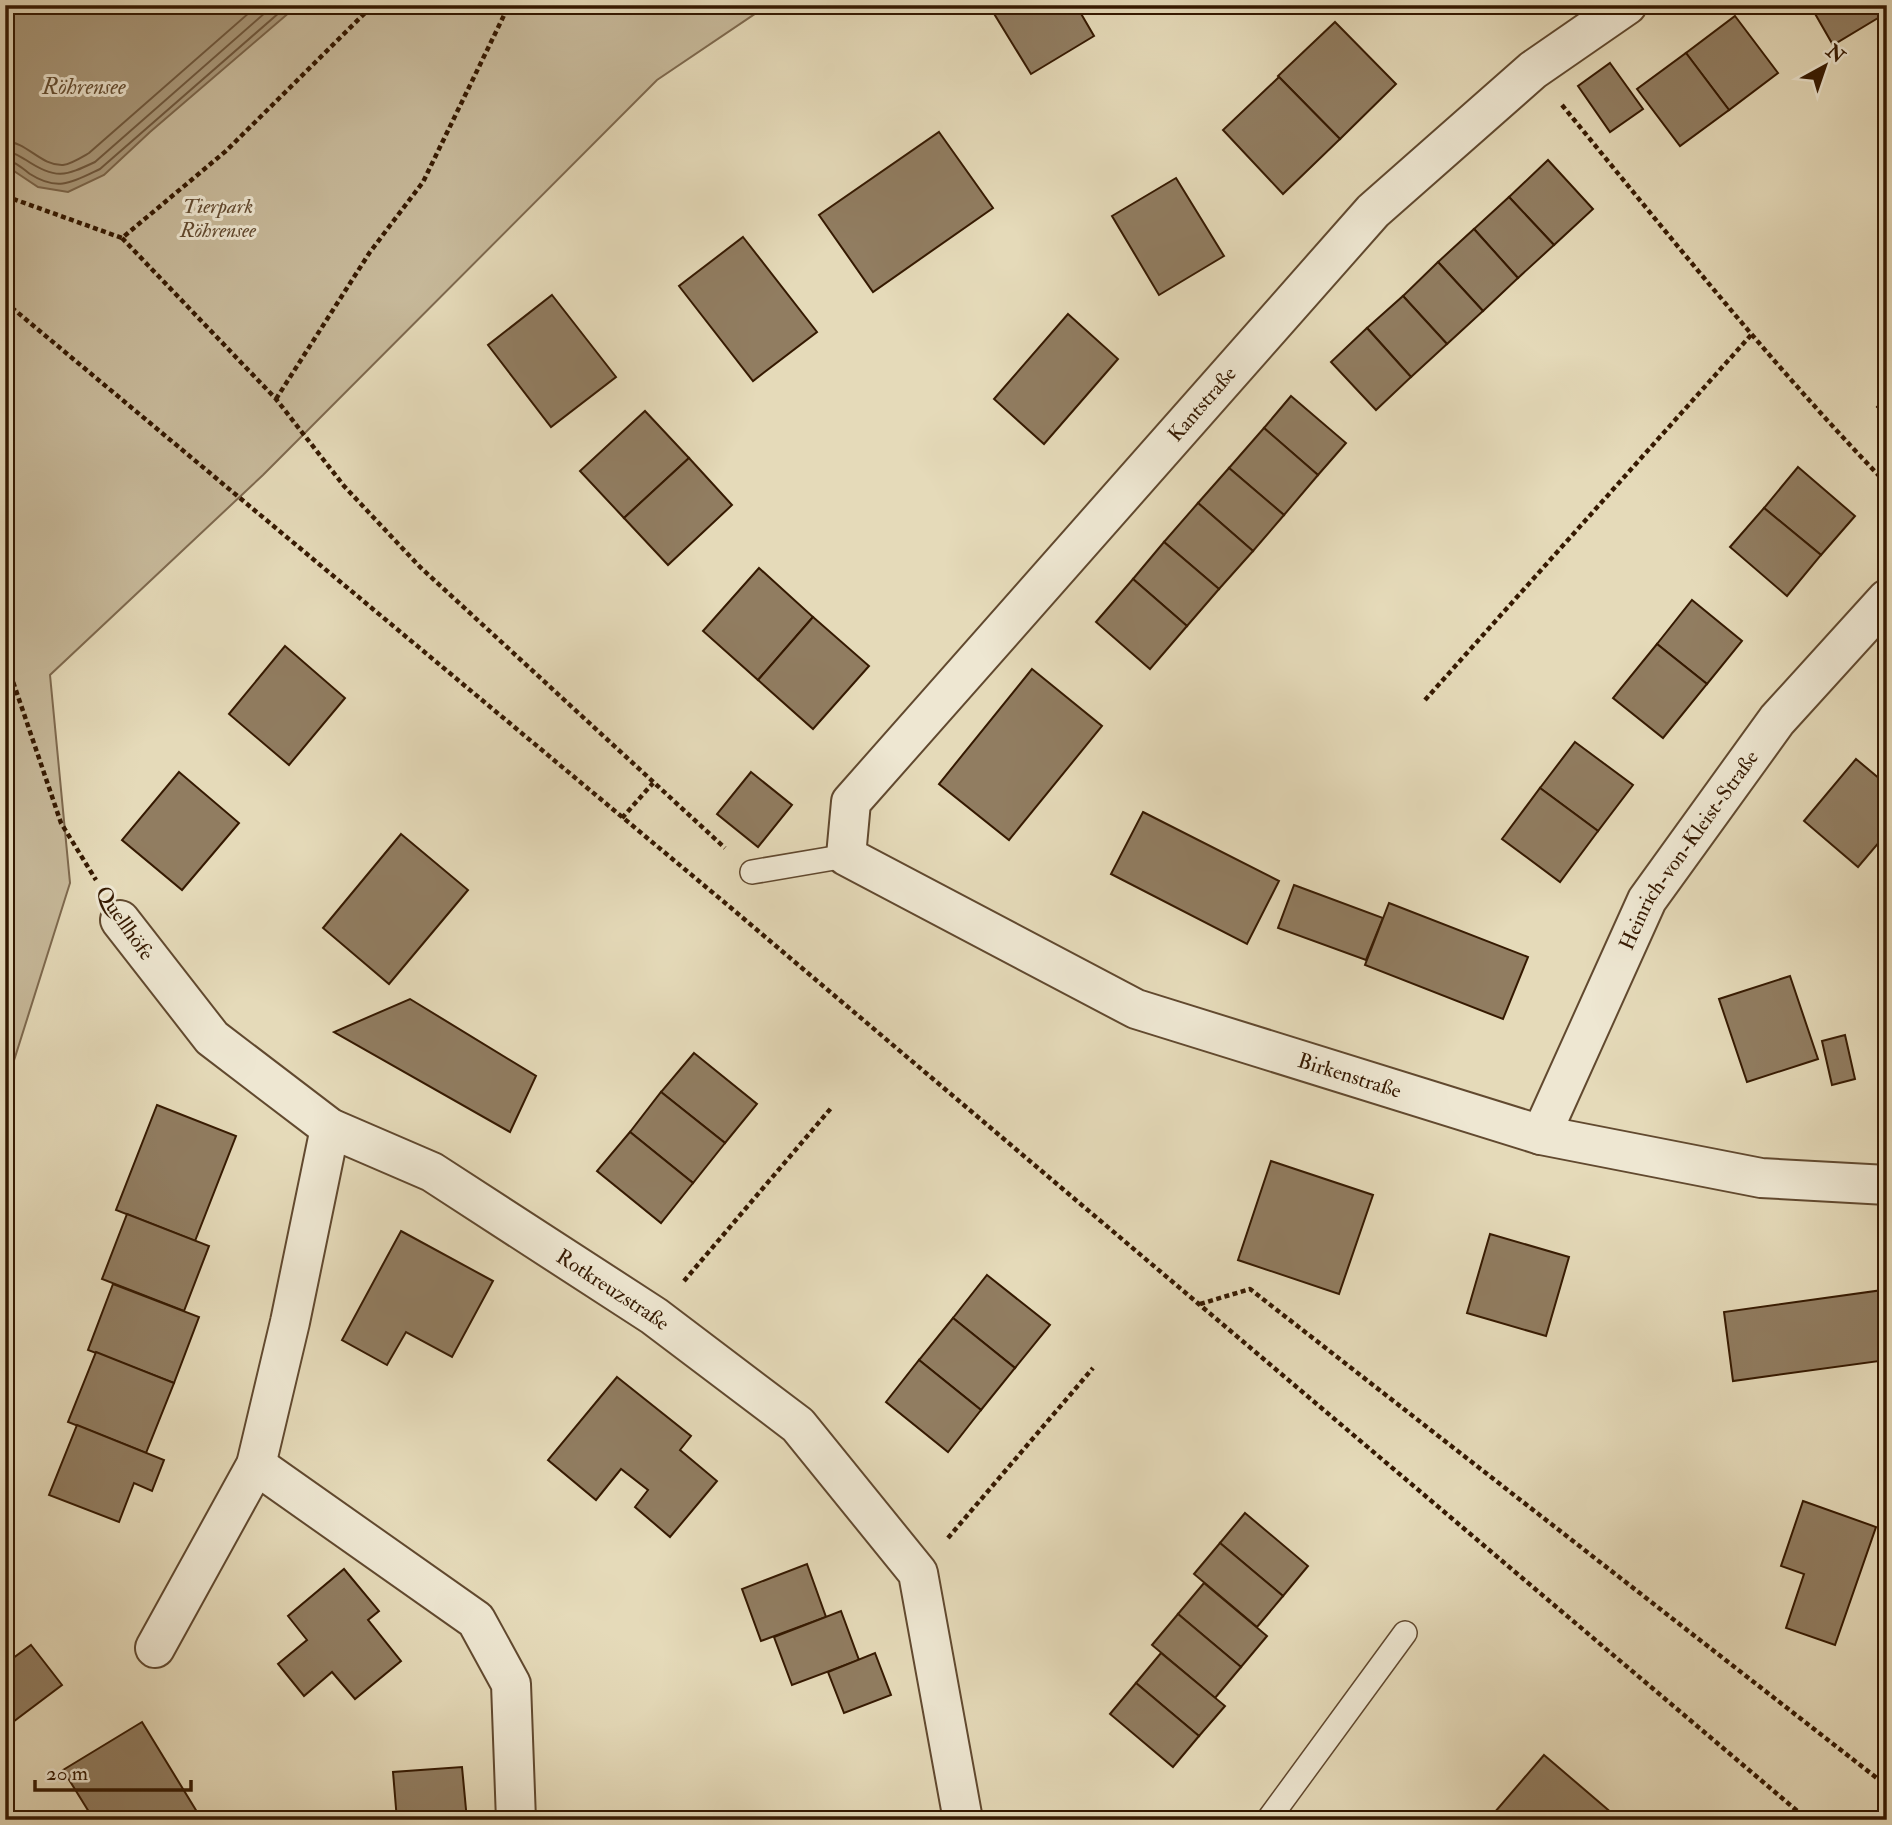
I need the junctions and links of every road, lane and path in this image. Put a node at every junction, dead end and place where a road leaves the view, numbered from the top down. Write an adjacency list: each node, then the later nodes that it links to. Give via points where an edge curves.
1 (373, 5): 7 (path, via 226,151)
2 (509, 5): 10 (path, via 423,181 370,252)
3 (1627, 5): 4 (street, Kantstraße)
4 (1533, 70): 9 (path); 17 (street, Kantstraße, via 1373,211 851,802)
5 (7, 198): 6 (path); 7 (path)
6 (5, 205)
7 (122, 238): 10 (path)
8 (5, 302): 16 (path)
9 (1751, 335): 11 (path); 14 (path)
10 (276, 399): 15 (path, via 344,486 420,567)
11 (1887, 484)
12 (1887, 599): 22 (street, Heinrich-von-Kleist-Straße, via 1777,720 1647,900)
13 (5, 658): 19 (path, Quellhöfe, via 61,823)
14 (1425, 700)
15 (653, 783): 16 (path); 18 (path)
16 (622, 818): 24 (path)
17 (846, 856): 18 (lane); 22 (street, Birkenstraße, via 1136,1009)
18 (752, 872)
19 (120, 920): 21 (street, Quellhöfe, via 212,1038)
20 (832, 1107): 25 (path)
21 (330, 1128): 25 (street, Rotkreuzstraße, via 432,1172); 27 (street)
22 (1541, 1135): 23 (street, Birkenstraße, via 1761,1178)
23 (1887, 1185)
24 (1199, 1305): 31 (path, via 1250,1289); 35 (path)
25 (654, 1316): 28 (street, Rotkreuzstraße, via 798,1425)
26 (1093, 1368): 28 (path)
27 (256, 1465): 30 (street); 32 (street, via 476,1620 510,1684)
28 (918, 1573): 33 (street, Rotkreuzstraße)
29 (1405, 1633): 34 (lane)
30 (155, 1648)
31 (1887, 1786)
32 (516, 1820)
33 (963, 1820)
34 (1268, 1820)
35 (1808, 1820)

